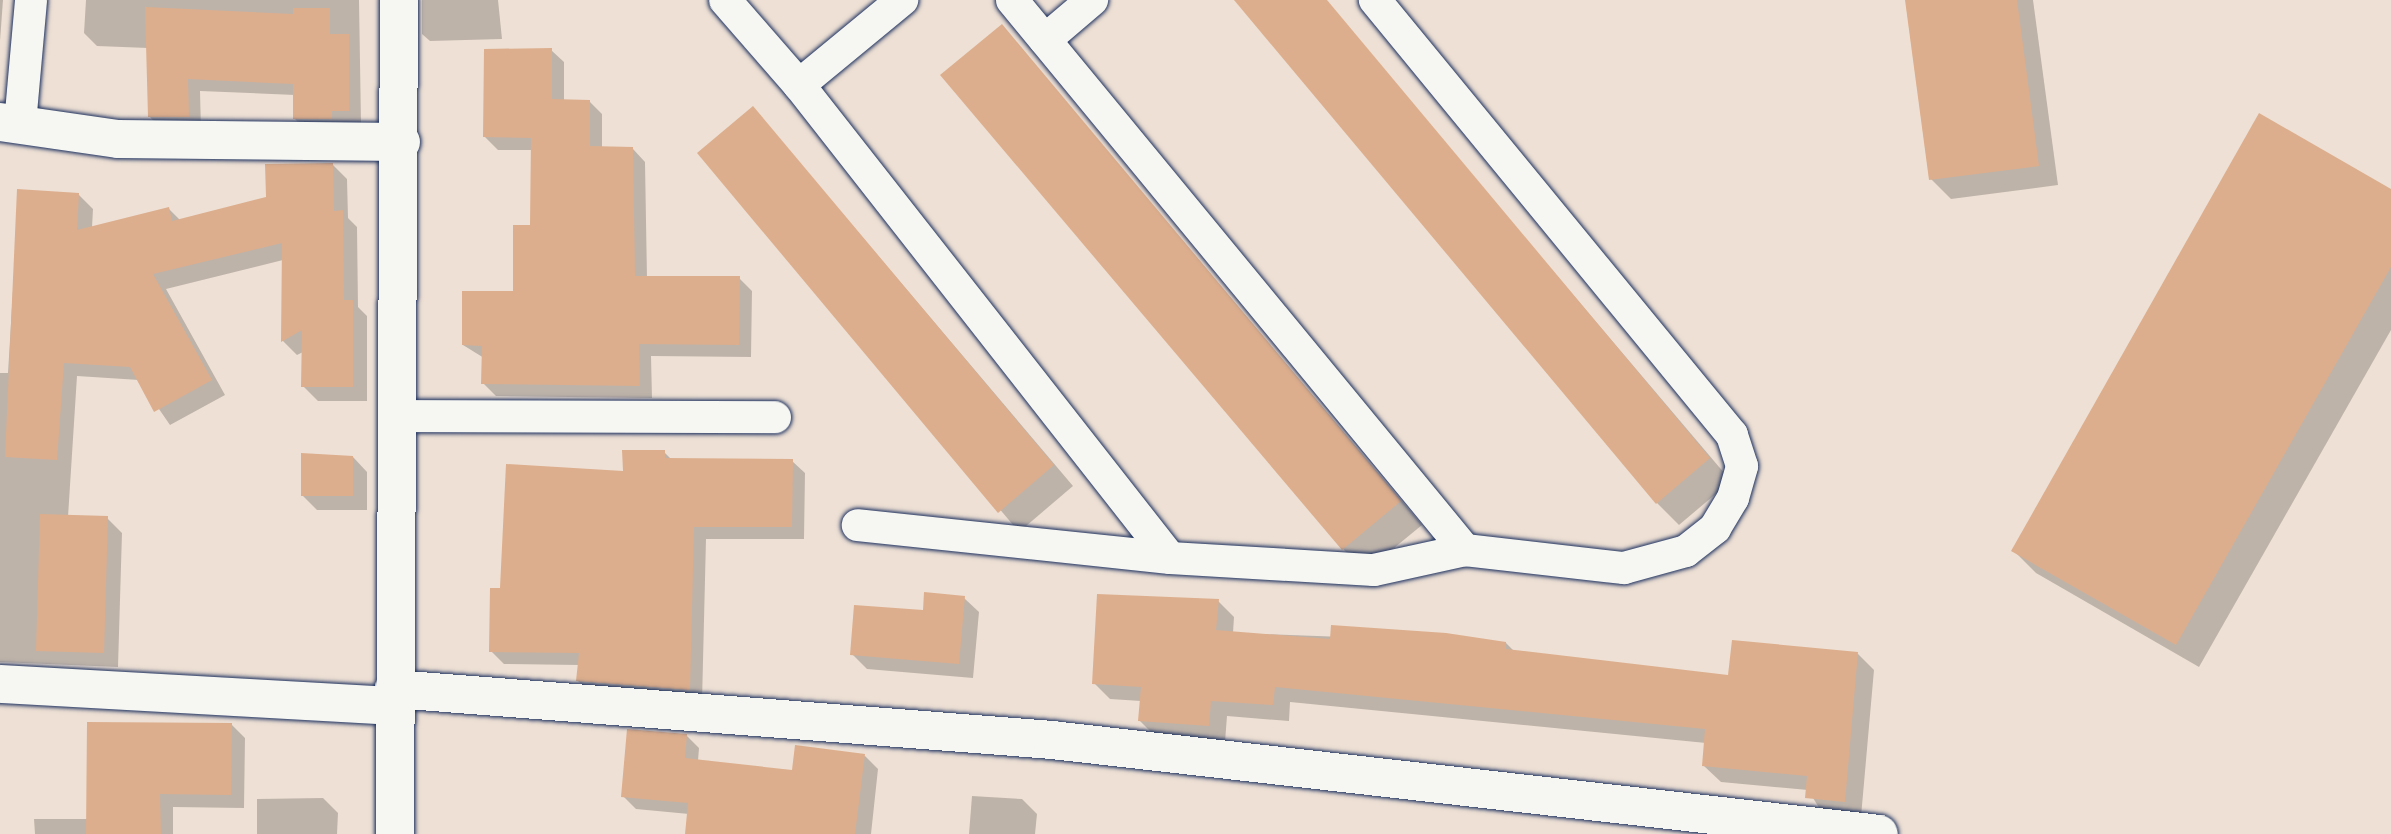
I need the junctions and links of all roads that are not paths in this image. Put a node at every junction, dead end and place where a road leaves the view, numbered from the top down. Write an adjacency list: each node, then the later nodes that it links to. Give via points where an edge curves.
1 (31, 0): 10 (lane)
2 (399, 0): 11 (street)
3 (725, 0): 9 (lane)
4 (902, 0): 9 (lane)
5 (1012, 0): 8 (lane)
6 (1092, 0): 8 (lane)
7 (1375, 0): 15 (lane, via 1732,435 1742,466 1715,528 1686,551 1624,568)
8 (1045, 40): 15 (lane)
9 (800, 85): 16 (lane)
10 (10, 123): 11 (street, via 118,139)
11 (401, 142): 12 (street)
12 (398, 416): 13 (lane); 18 (street)
13 (775, 417)
14 (858, 525): 16 (lane)
15 (1465, 550): 16 (lane, via 1374,570)
16 (1170, 558)
17 (0, 684): 18 (street)
18 (394, 698): 19 (street); 20 (street, via 1052,740)
19 (395, 834)
20 (1879, 834)

